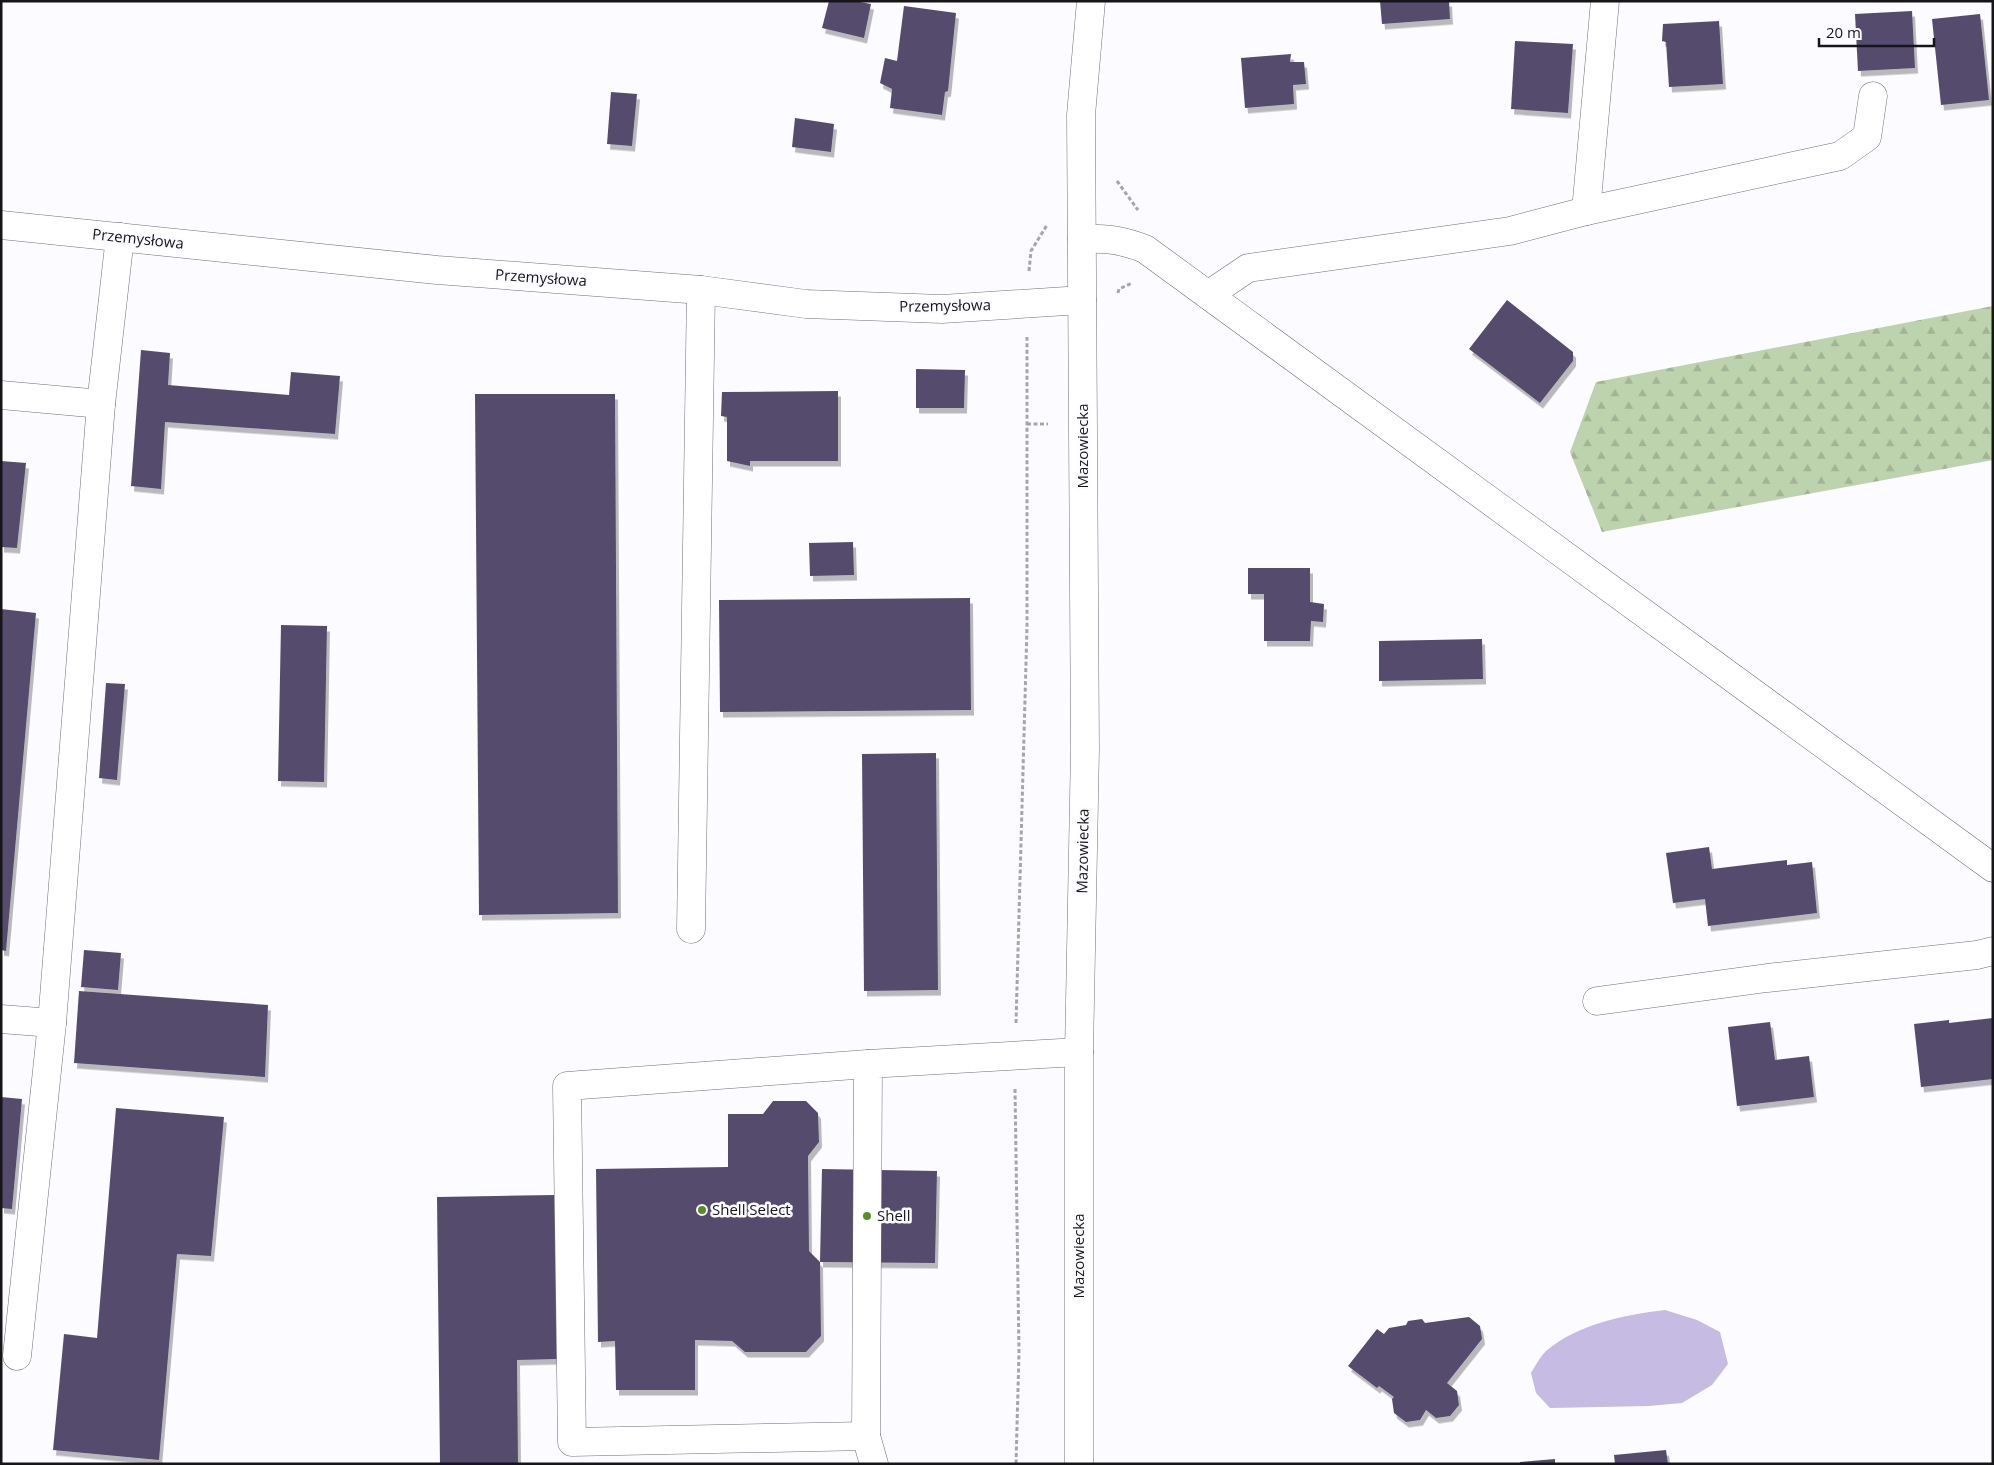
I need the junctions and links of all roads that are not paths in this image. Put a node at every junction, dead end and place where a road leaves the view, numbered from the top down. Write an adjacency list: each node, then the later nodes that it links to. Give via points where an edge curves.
1 (1091, 1): 7 (street, Mazowiecka, via 1081,115)
2 (1605, 1): 4 (street)
3 (1873, 96): 4 (street, via 1867,137 1840,156)
4 (1586, 211): 9 (street, via 1510,231 1248,268)
5 (1, 225): 6 (street, Przemysłowa)
6 (120, 236): 8 (street, Przemysłowa, via 437,270); 12 (street)
7 (1082, 239): 9 (street, via 1124,241 1145,249); 10 (street, Mazowiecka)
8 (701, 290): 10 (street, Przemysłowa, via 806,304 942,309); 14 (street)
9 (1208, 295): 13 (street)
10 (1082, 300): 19 (street, Mazowiecka, via 1085,749)
11 (1, 395): 12 (street)
12 (101, 404): 18 (street)
13 (1993, 868)
14 (691, 929)
15 (1993, 951): 16 (street)
16 (1597, 1001)
17 (1, 1020): 18 (street)
18 (52, 1023): 21 (street)
19 (1079, 1052): 20 (street); 24 (street, Mazowiecka)
20 (868, 1064): 22 (street); 22 (street, via 567,1086 572,1442)
21 (17, 1356)
22 (866, 1436): 23 (street)
23 (874, 1464)
24 (1079, 1464)

